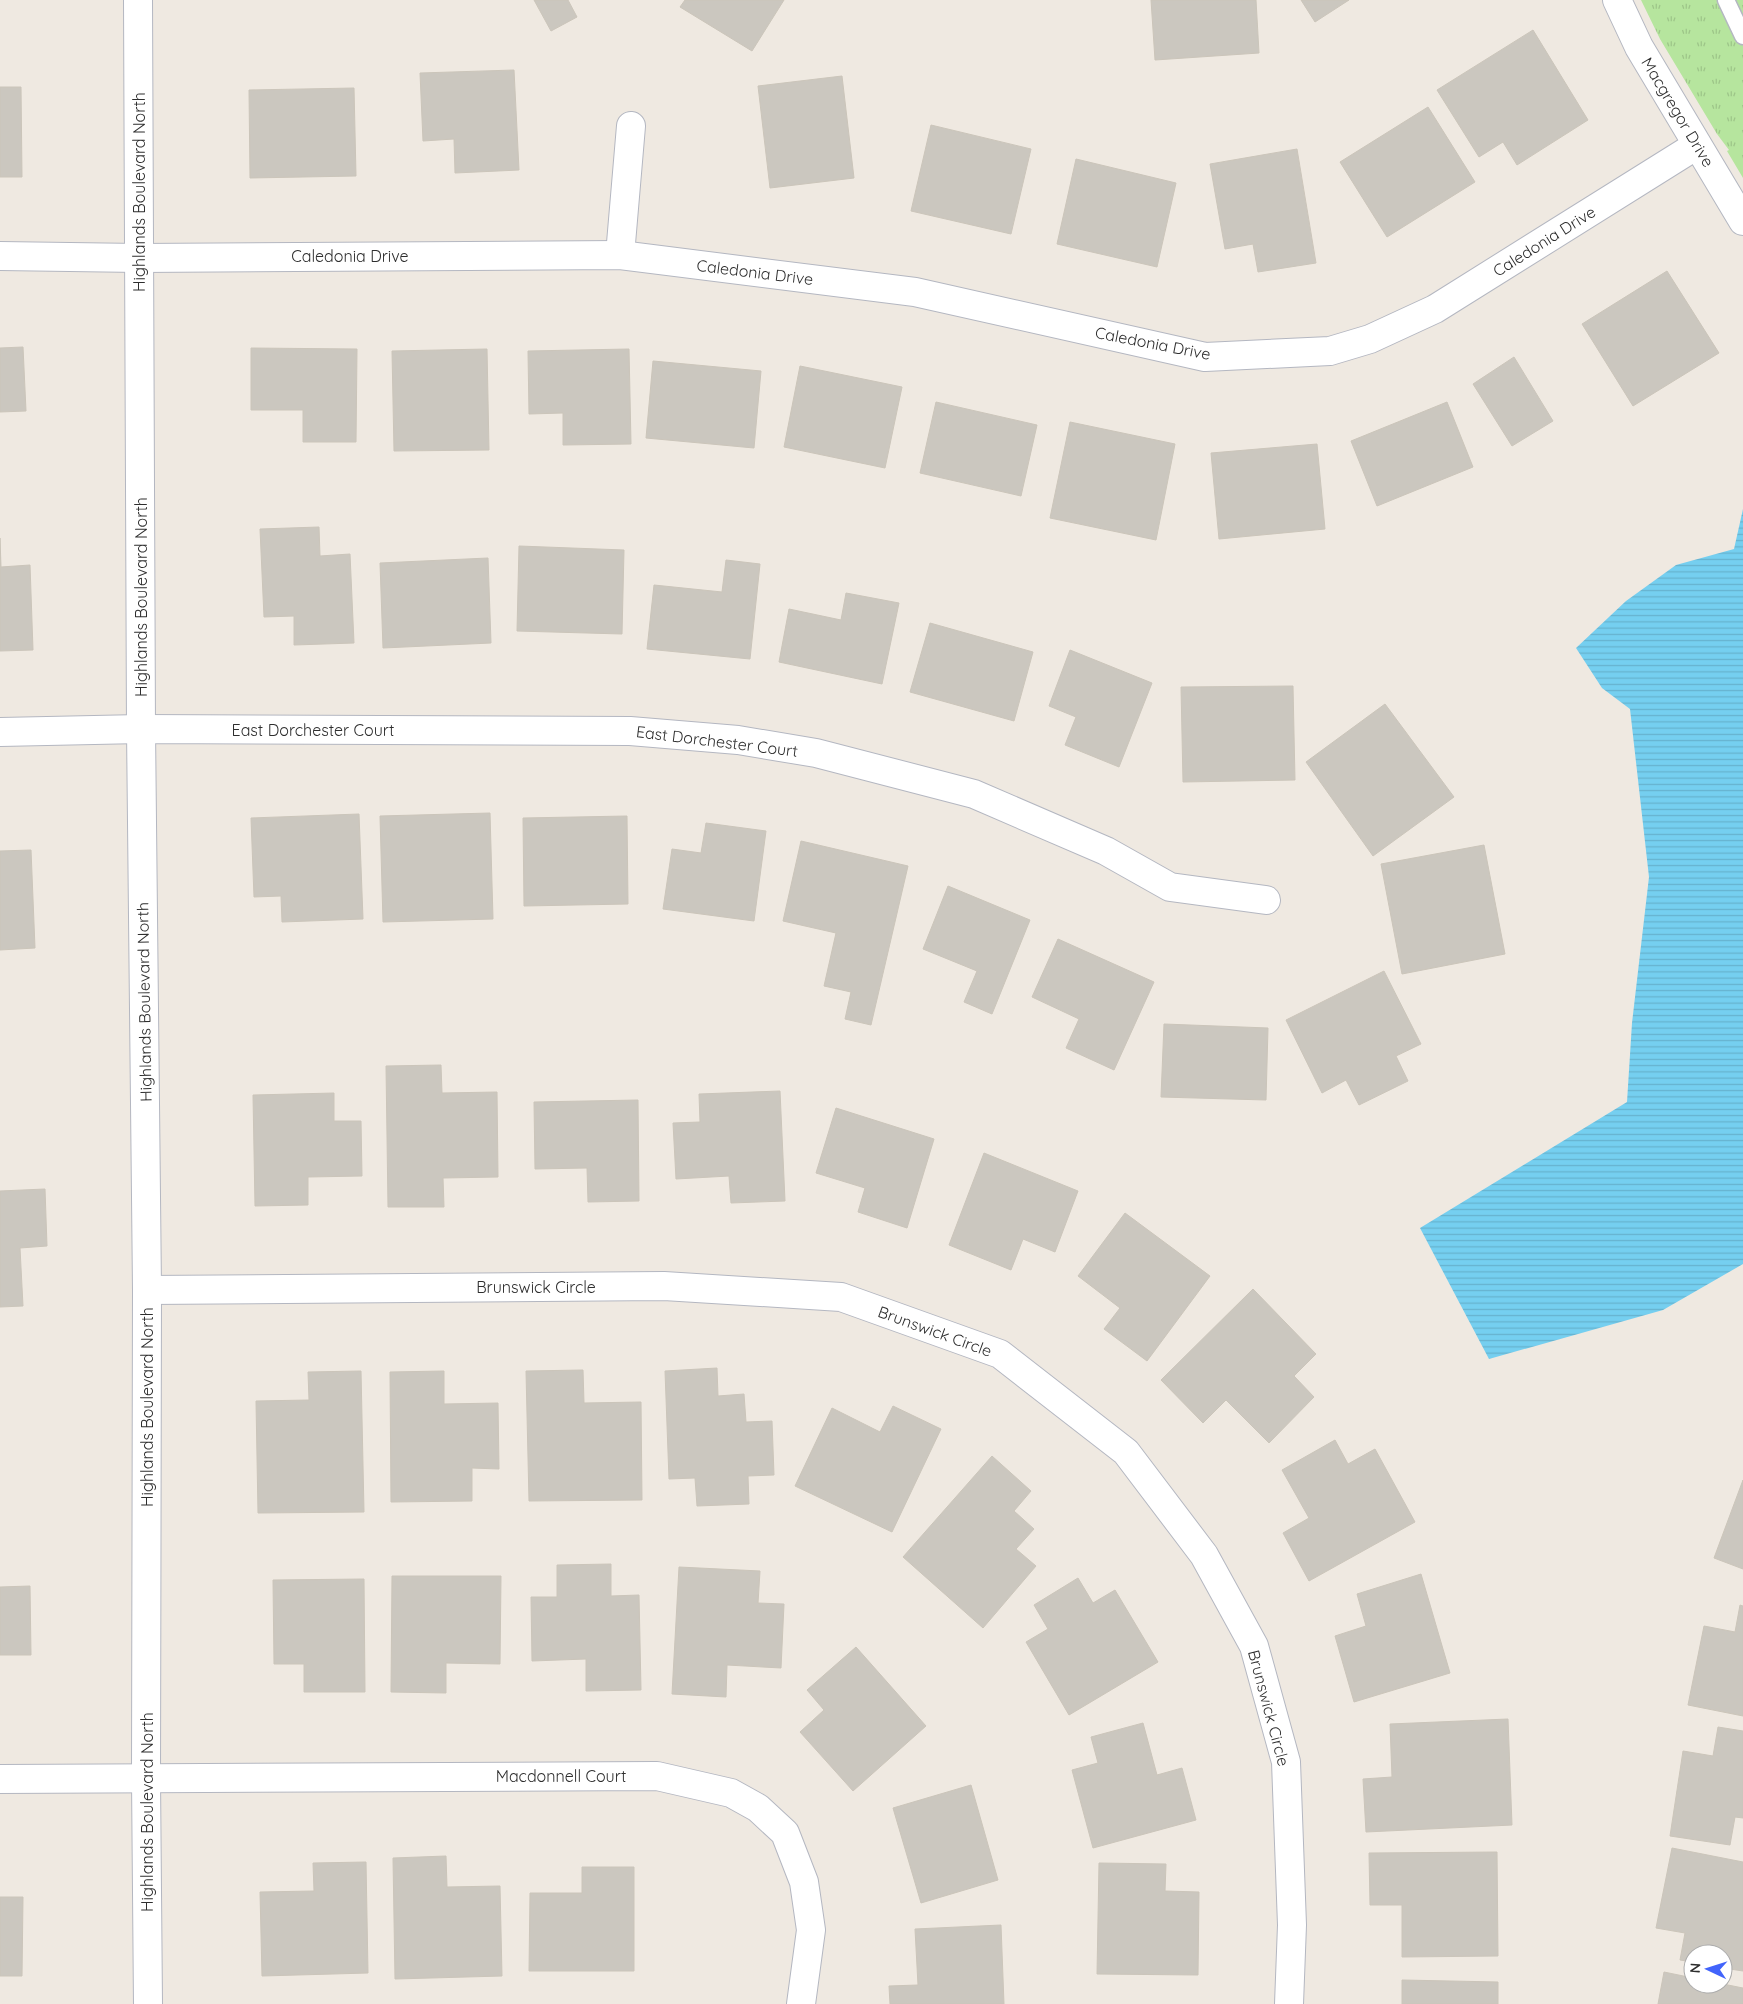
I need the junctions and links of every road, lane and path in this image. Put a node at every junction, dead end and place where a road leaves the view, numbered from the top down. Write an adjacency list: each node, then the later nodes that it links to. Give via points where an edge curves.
1 (138, 0): 10 (street, Highlands Boulevard North)
2 (1617, 0): 6 (street, Macgregor Drive, via 1639,47)
3 (1726, 0): 4 (lane)
4 (1743, 36)
5 (631, 126): 8 (street)
6 (1697, 145): 7 (street, Macgregor Drive); 8 (street, Caledonia Drive, via 1435,309 1370,339 1330,352 1205,357 915,292)
7 (1743, 221)
8 (620, 255): 10 (street, Caledonia Drive)
9 (0, 256): 10 (street, Caledonia Drive)
10 (139, 258): 11 (street, Highlands Boulevard North)
11 (141, 729): 12 (street, East Dorchester Court); 13 (street, East Dorchester Court, via 630,731 738,740 816,753 974,794 1106,851 1170,887); 14 (street, Highlands Boulevard North)
12 (0, 732)
13 (1266, 900)
14 (147, 1290): 16 (street, Highlands Boulevard North); 19 (street, Brunswick Circle, via 664,1286 841,1297 1000,1354 1126,1452 1204,1555 1254,1646 1286,1762 1292,1925)
15 (0, 1779): 16 (street, Macdonnell Court)
16 (146, 1779): 17 (street, Highlands Boulevard North); 18 (street, Macdonnell Court, via 657,1776 731,1793 758,1808 785,1833 804,1882 811,1930)
17 (148, 2004)
18 (800, 2004)
19 (1289, 2004)

